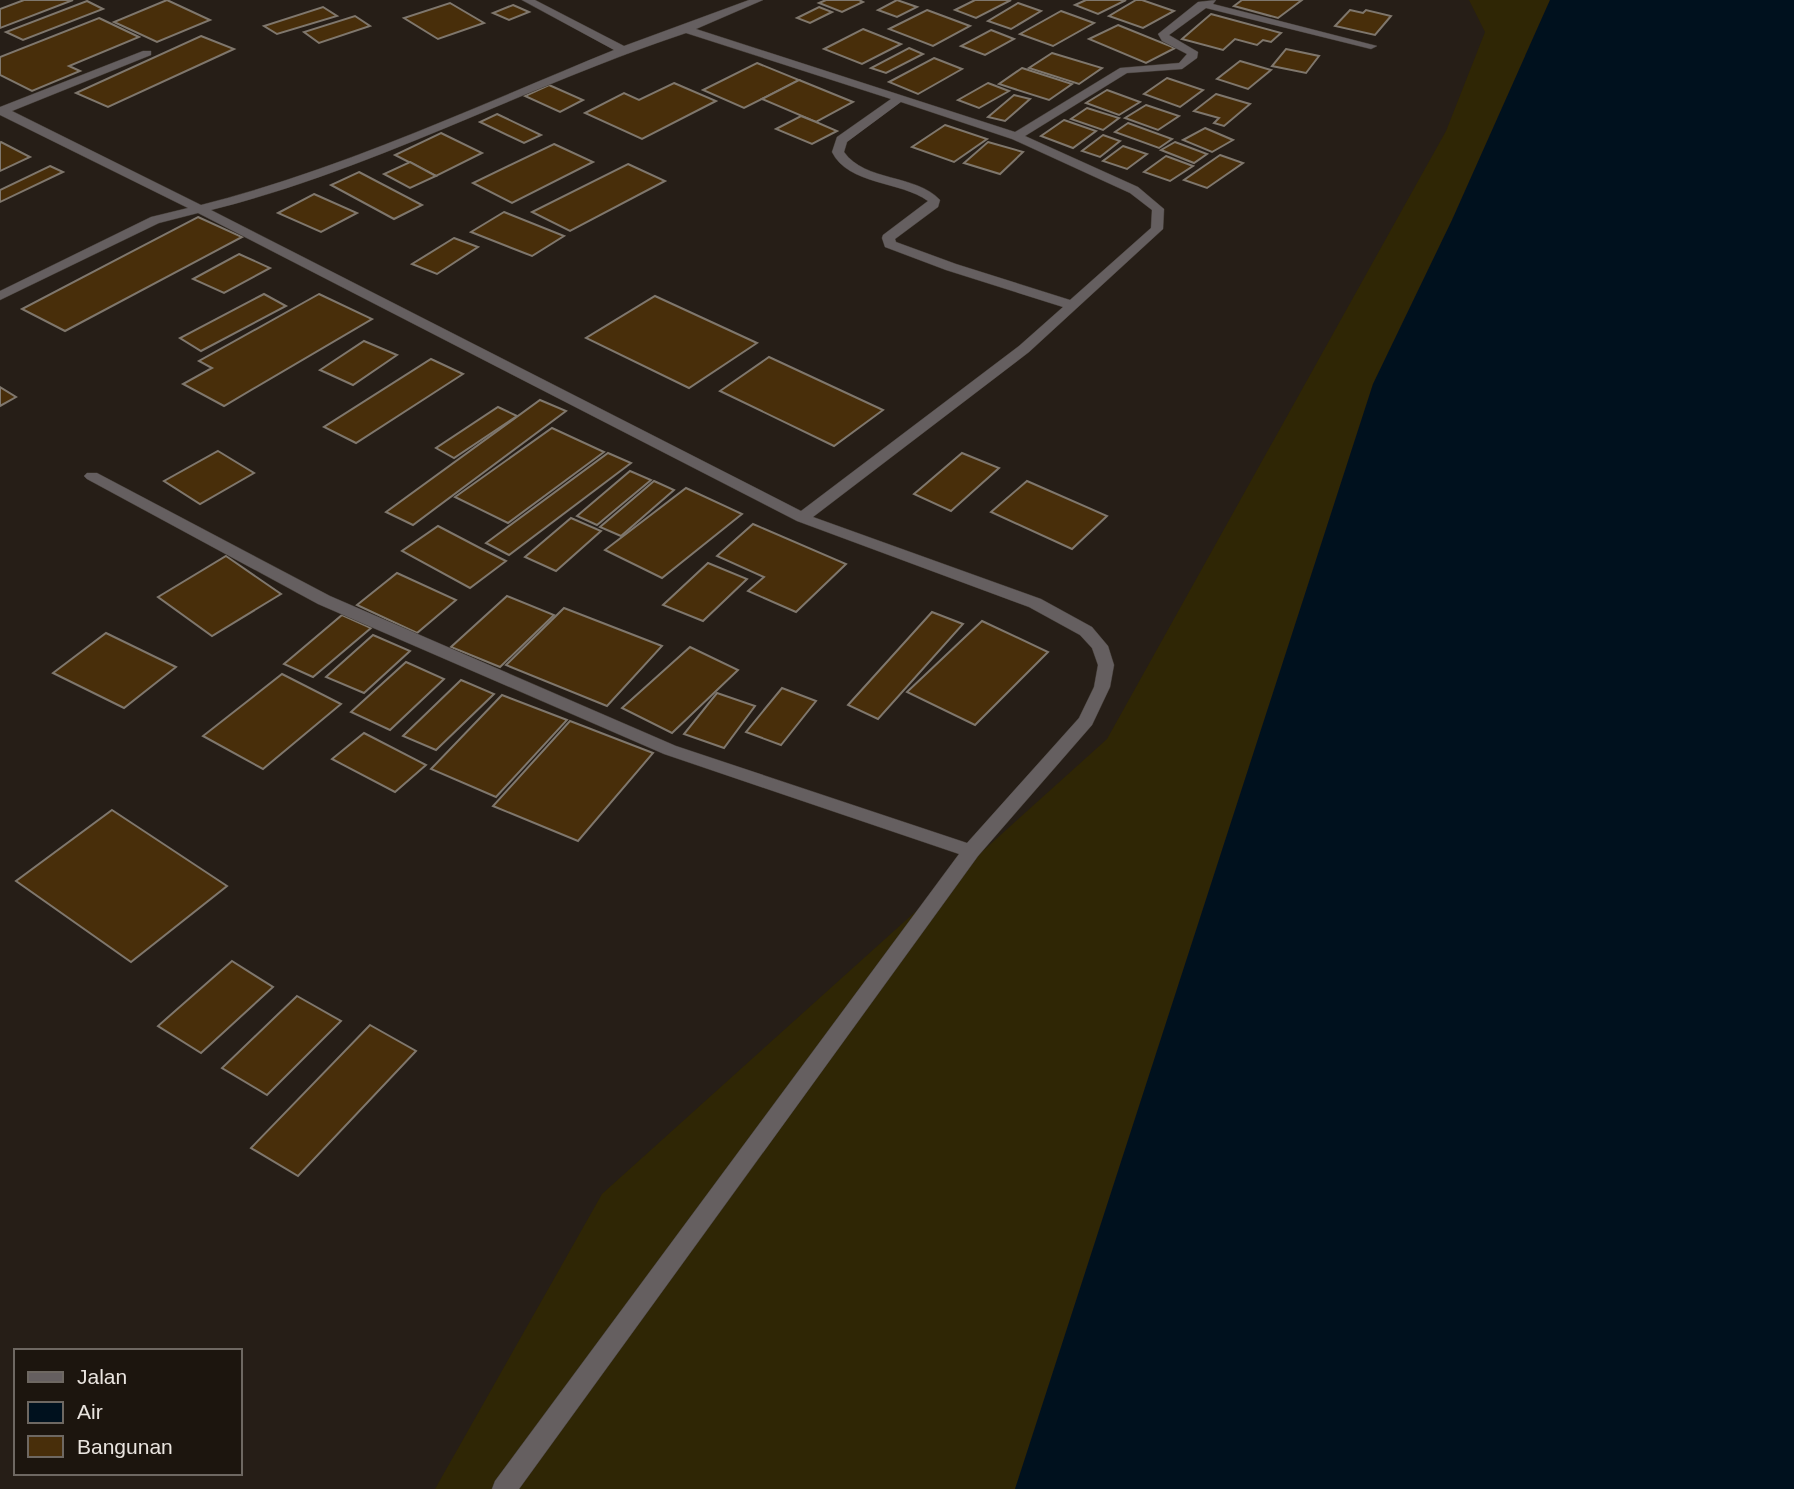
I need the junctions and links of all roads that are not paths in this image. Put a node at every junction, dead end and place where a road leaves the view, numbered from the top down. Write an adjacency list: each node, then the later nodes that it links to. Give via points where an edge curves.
1 (527, 0): 6 (street)
2 (758, 0): 4 (street)
3 (1207, 2): 5 (street); 10 (street, via 1163,34 1192,52 1182,66 1124,71)
4 (686, 29): 6 (street); 8 (street)
5 (1371, 46)
6 (624, 50): 11 (street, via 340,166)
7 (146, 52): 9 (street)
8 (901, 97): 10 (street); 13 (street, via 838,146 841,158 862,172 934,200 888,238 890,244)
9 (1, 110): 11 (street)
10 (1016, 136): 13 (street, via 1134,190 1158,209 1157,229)
11 (198, 208): 12 (street, via 135,228); 15 (street)
12 (0, 296)
13 (1072, 305): 15 (street, via 1024,349)
14 (92, 476): 16 (street, via 324,600 670,750)
15 (802, 518): 16 (street, via 1035,603 1086,631 1100,646 1106,665 1102,687 1086,721)
16 (971, 851): 17 (street)
17 (504, 1489)

